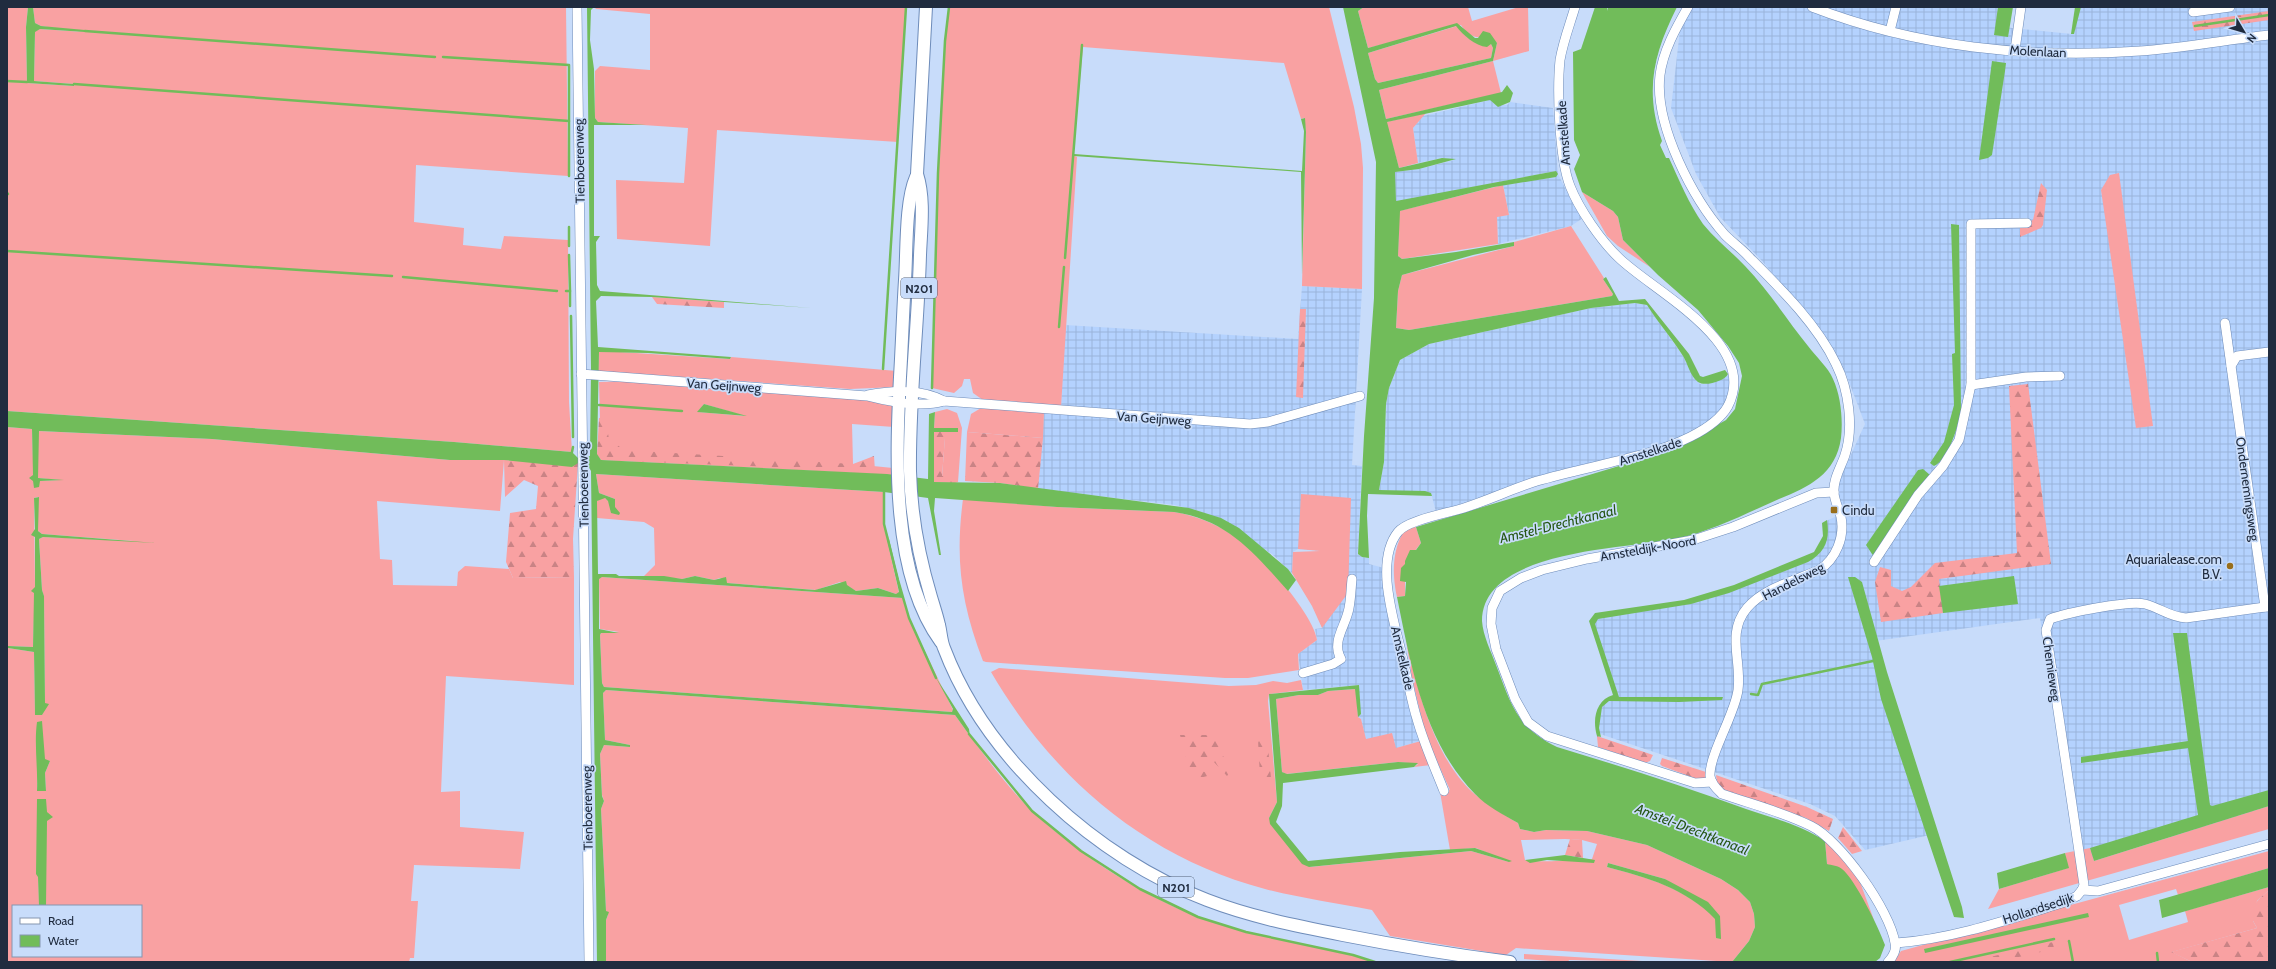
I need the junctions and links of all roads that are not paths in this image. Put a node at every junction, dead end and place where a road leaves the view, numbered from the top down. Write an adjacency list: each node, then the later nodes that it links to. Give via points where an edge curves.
1 (577, 7): 18 (street, Tienboerenweg)
2 (926, 7): 13 (main road, N201)
3 (1575, 7): 31 (street, Amstelkade, via 1560,62 1560,126 1565,171 1570,187 1609,248 1620,260 1697,318 1713,336 1732,372 1734,389 1728,406 1719,418 1688,438 1659,450 1538,481 1406,526 1396,534 1388,559 1389,598 1416,718)
4 (1688, 7): 24 (street, via 1666,51 1660,75 1662,116 1685,173 1711,218 1799,312 1820,337 1837,364 1848,406 1849,430 1846,454 1836,476)
5 (1812, 7): 10 (street, Molenlaan)
6 (1896, 7): 10 (street)
7 (2021, 7): 12 (street)
8 (2230, 7): 9 (street)
9 (2193, 12)
10 (1890, 31): 12 (street, Molenlaan, via 1920,39)
11 (2269, 35): 12 (street, Molenlaan, via 2141,51 2062,53)
12 (2014, 50)
13 (917, 174): 22 (main road, N201, via 909,213); 23 (main road, N201, via 920,184 921,228)
14 (2027, 223): 20 (street, via 1971,224)
15 (2225, 323): 17 (street, Ondernemingsweg)
16 (2269, 352): 17 (street, via 2237,356)
17 (2231, 366): 27 (street, Ondernemingsweg)
18 (584, 374): 22 (street, Van Geijnweg, via 867,396 879,393); 35 (street, Tienboerenweg, via 582,470)
19 (2060, 376): 20 (street, via 2026,377)
20 (1971, 385): 25 (street, via 1959,440 1943,466 1918,495)
21 (1360, 396): 23 (street, Van Geijnweg, via 1268,422 1250,424 944,401 934,404)
22 (899, 397): 23 (street, Van Geijnweg); 28 (main road, N201, via 897,474 904,541 915,586 932,630)
23 (912, 398): 28 (main road, N201, via 912,503 922,562)
24 (1834, 492): 30 (street, Handelsweg, via 1842,528 1832,558 1819,570 1762,595 1740,618 1735,643 1738,691 1712,763); 30 (street, Amsteldijk-Noord, via 1816,493 1733,527 1693,540 1587,559 1542,570 1521,578 1500,591 1492,608 1491,624 1496,649 1515,699 1528,722 1547,736 1695,783)
25 (1874, 562)
26 (1352, 579): 29 (street, via 1349,609 1338,640 1338,654 1341,660)
27 (2267, 607): 33 (street, Chemieweg, via 2176,618 2143,603 2061,615 2050,619 2046,630 2084,885)
28 (943, 645): 36 (main road, N201, via 970,699 1024,773 1063,812 1095,838 1148,872 1206,900 1274,920 1386,943)
29 (1303, 673)
30 (1712, 782): 34 (street, via 1722,794 1812,826 1829,838 1854,866 1869,889 1884,914)
31 (1444, 791)
32 (2269, 844): 33 (street, Hollandsedijk, via 2098,892)
33 (2082, 890): 34 (street, Hollandsedijk, via 2073,899 2035,911 1922,941)
34 (1896, 943): 37 (street, via 1895,951)
35 (589, 962)
36 (1510, 962)
37 (1888, 962)

